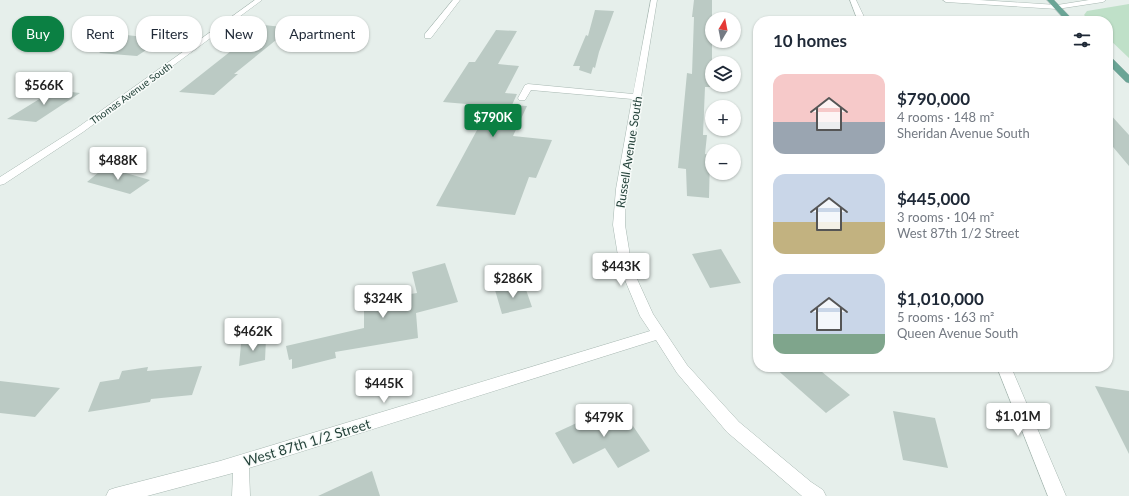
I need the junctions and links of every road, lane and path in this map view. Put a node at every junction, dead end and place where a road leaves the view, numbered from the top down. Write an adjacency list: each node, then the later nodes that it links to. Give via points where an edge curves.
1 (259, 0): 16 (street, Thomas Avenue South, via 80,130)
2 (457, 0): 11 (street)
3 (654, 0): 14 (street, Russell Avenue South)
4 (853, 0): 9 (street)
5 (946, 0): 8 (street)
6 (1050, 0): 8 (main road)
7 (1103, 0): 8 (street)
8 (1057, 7): 10 (main road)
9 (860, 16)
10 (1065, 16)
11 (428, 36)
12 (1113, 64): 13 (main road)
13 (1129, 80)
14 (637, 96): 15 (street, via 528,87); 17 (street, Russell Avenue South, via 621,189 619,225 626,268 647,316)
15 (522, 98)
16 (0, 182)
17 (659, 334): 19 (street, West 87th 1/2 Street); 22 (street, Russell Avenue South, via 682,369 733,427)
18 (1006, 372): 23 (street)
19 (241, 462): 20 (street, West 87th 1/2 Street); 21 (street)
20 (115, 496)
21 (241, 496)
22 (817, 496)
23 (1057, 496)

